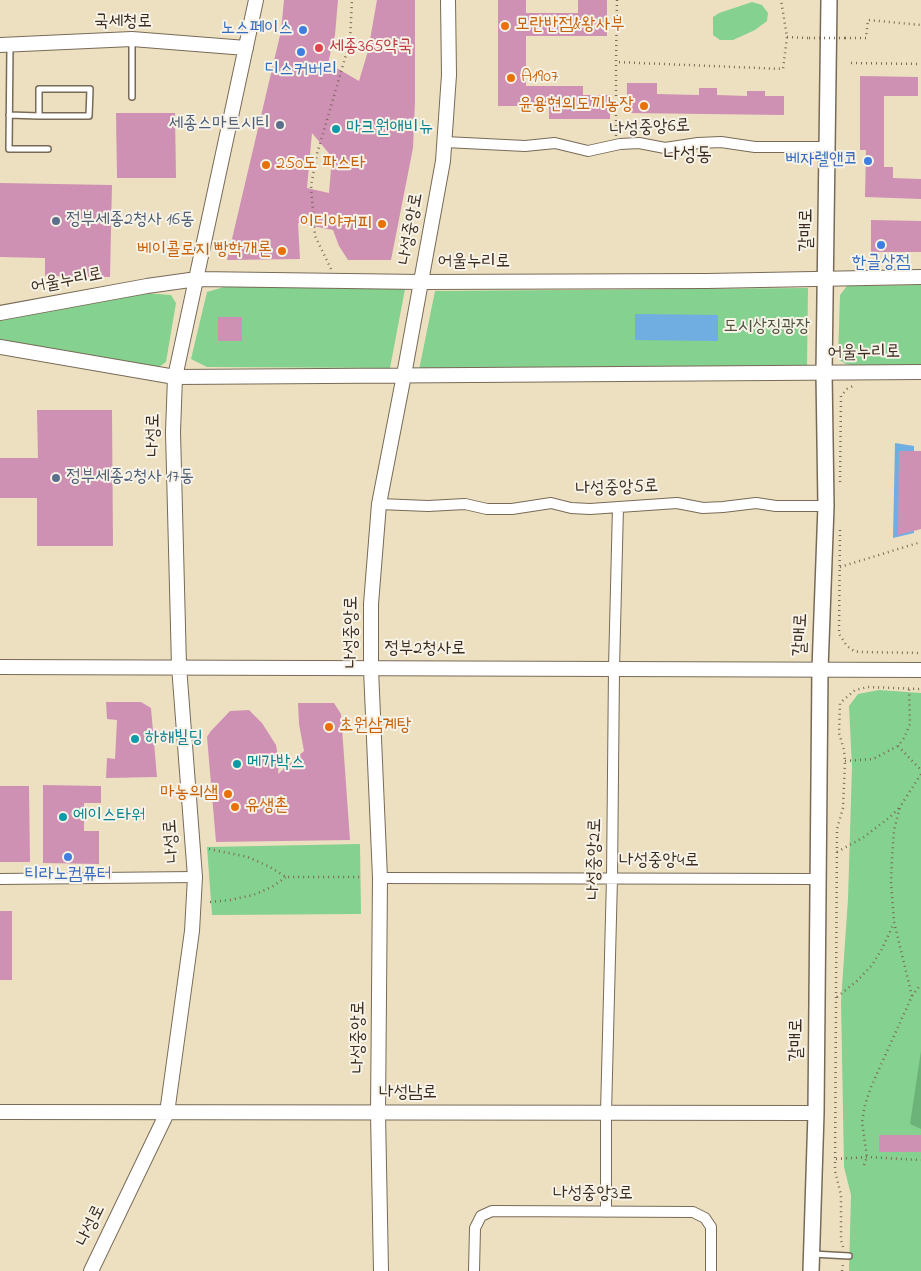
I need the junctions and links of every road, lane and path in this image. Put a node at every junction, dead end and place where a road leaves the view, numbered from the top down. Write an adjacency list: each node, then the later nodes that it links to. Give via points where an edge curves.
1 (256, 0): 11 (street, 나성로)
2 (352, 0): 22 (path, via 350,41 317,154 311,186 315,236)
3 (448, 0): 19 (street, 나성중앙로, via 449,75)
4 (617, 0): 12 (path)
5 (781, 0): 8 (path)
6 (829, 0): 20 (main road, 갈매로)
7 (921, 25): 8 (path, bridge, via 868,20 866,38)
8 (787, 37): 12 (path, via 783,69)
9 (132, 39): 10 (street, 국세청로); 11 (street, 국세청로); 15 (lane)
10 (5, 46): 16 (lane)
11 (246, 48): 25 (street, 나성로)
12 (616, 62): 18 (path)
13 (851, 63): 14 (path)
14 (921, 64)
15 (132, 97)
16 (9, 115): 17 (lane); 21 (lane, via 9,149)
17 (39, 116): 17 (lane, via 90,116 90,89 39,89)
18 (616, 136)
19 (445, 142): 20 (street, 나성중앙6로, via 525,146 554,143 588,151 640,143 665,148 721,142 755,147); 26 (street, 나성중앙로)
20 (828, 147): 24 (main road, 갈매로)
21 (48, 148)
22 (331, 269)
23 (921, 277): 24 (street, 어울누리로)
24 (827, 278): 26 (street, 어울누리로); 30 (main road, 갈매로)
25 (197, 279): 26 (street, 어울누리로); 27 (street, 어울누리로); 32 (street, 나성로)
26 (421, 282): 31 (street, 나성중앙로)
27 (0, 313)
28 (0, 347): 32 (street, 어울누리로)
29 (921, 372): 30 (street, 어울누리로)
30 (824, 373): 31 (street, 어울누리로); 36 (main road, 갈매로)
31 (404, 375): 32 (street, 어울누리로); 35 (street, 나성중앙로)
32 (175, 377): 42 (street, 나성로, via 173,432)
33 (860, 383): 34 (path, via 847,388 842,396)
34 (840, 482)
35 (379, 504): 37 (street, 나성중앙5로, via 465,504 487,509 551,503 571,508); 45 (street, 나성중앙로, via 370,604)
36 (826, 506): 37 (street, 나성중앙5로, via 756,503 703,508 676,503); 46 (main road, 갈매로)
37 (618, 507): 44 (street, 나성중앙2로)
38 (840, 529): 40 (path)
39 (921, 542): 40 (path)
40 (840, 567): 41 (path, via 839,634 847,646 860,652)
41 (921, 653)
42 (179, 666): 43 (street, 정부2청사로); 45 (street, 정부2청사로); 58 (street, 나성로)
43 (0, 667)
44 (614, 668): 45 (street, 정부2청사로); 46 (street, 정부2청사로); 61 (street, 나성중앙2로)
45 (371, 669): 60 (street, 나성중앙로)
46 (820, 670): 47 (street, 정부2청사로); 63 (main road, 갈매로)
47 (921, 670)
48 (909, 689): 49 (path); 50 (path, via 910,724); 51 (path, via 868,687 855,690 840,703 839,733)
49 (921, 689)
50 (898, 746): 51 (path, via 874,759); 52 (path)
51 (845, 761): 56 (path)
52 (921, 770)
53 (921, 774): 54 (path)
54 (900, 807): 56 (path, via 864,836); 65 (path, via 892,857)
55 (209, 849): 59 (path, via 248,857)
56 (837, 852): 68 (path)
57 (363, 876): 59 (path)
58 (195, 877): 62 (street, 나성로); 70 (street, 나성로, via 192,931)
59 (286, 878): 64 (path, via 253,895)
60 (380, 878): 61 (street, 나성중앙4로); 71 (street, 나성중앙로)
61 (612, 878): 63 (street, 나성중앙4로); 72 (street, 나성중앙2로)
62 (0, 879)
63 (817, 879): 73 (main road, 갈매로)
64 (210, 902)
65 (894, 922): 67 (path); 68 (path, via 872,965)
66 (921, 984): 67 (path)
67 (912, 996): 74 (path, via 865,1105 862,1122)
68 (836, 998): 75 (path)
69 (0, 1112): 70 (street, 나성남로)
70 (167, 1112): 71 (street, 나성남로); 83 (street, 나성로)
71 (378, 1113): 72 (street, 나성남로); 84 (street, 나성중앙로)
72 (606, 1113): 73 (street, 나성남로); 78 (street, 나성중앙2로)
73 (816, 1113): 80 (main road, 갈매로)
74 (868, 1157): 75 (path); 76 (path); 77 (path)
75 (836, 1160): 79 (path)
76 (921, 1160)
77 (864, 1165)
78 (606, 1212): 85 (street, 나성중앙3로, via 486,1213 475,1228); 86 (street, 나성중앙3로, via 700,1214 711,1227)
79 (844, 1251)
80 (812, 1254): 81 (lane); 87 (main road, 갈매로)
81 (850, 1256)
82 (844, 1263): 88 (path)
83 (91, 1271)
84 (381, 1271)
85 (474, 1271)
86 (711, 1271)
87 (811, 1271)
88 (842, 1271)

